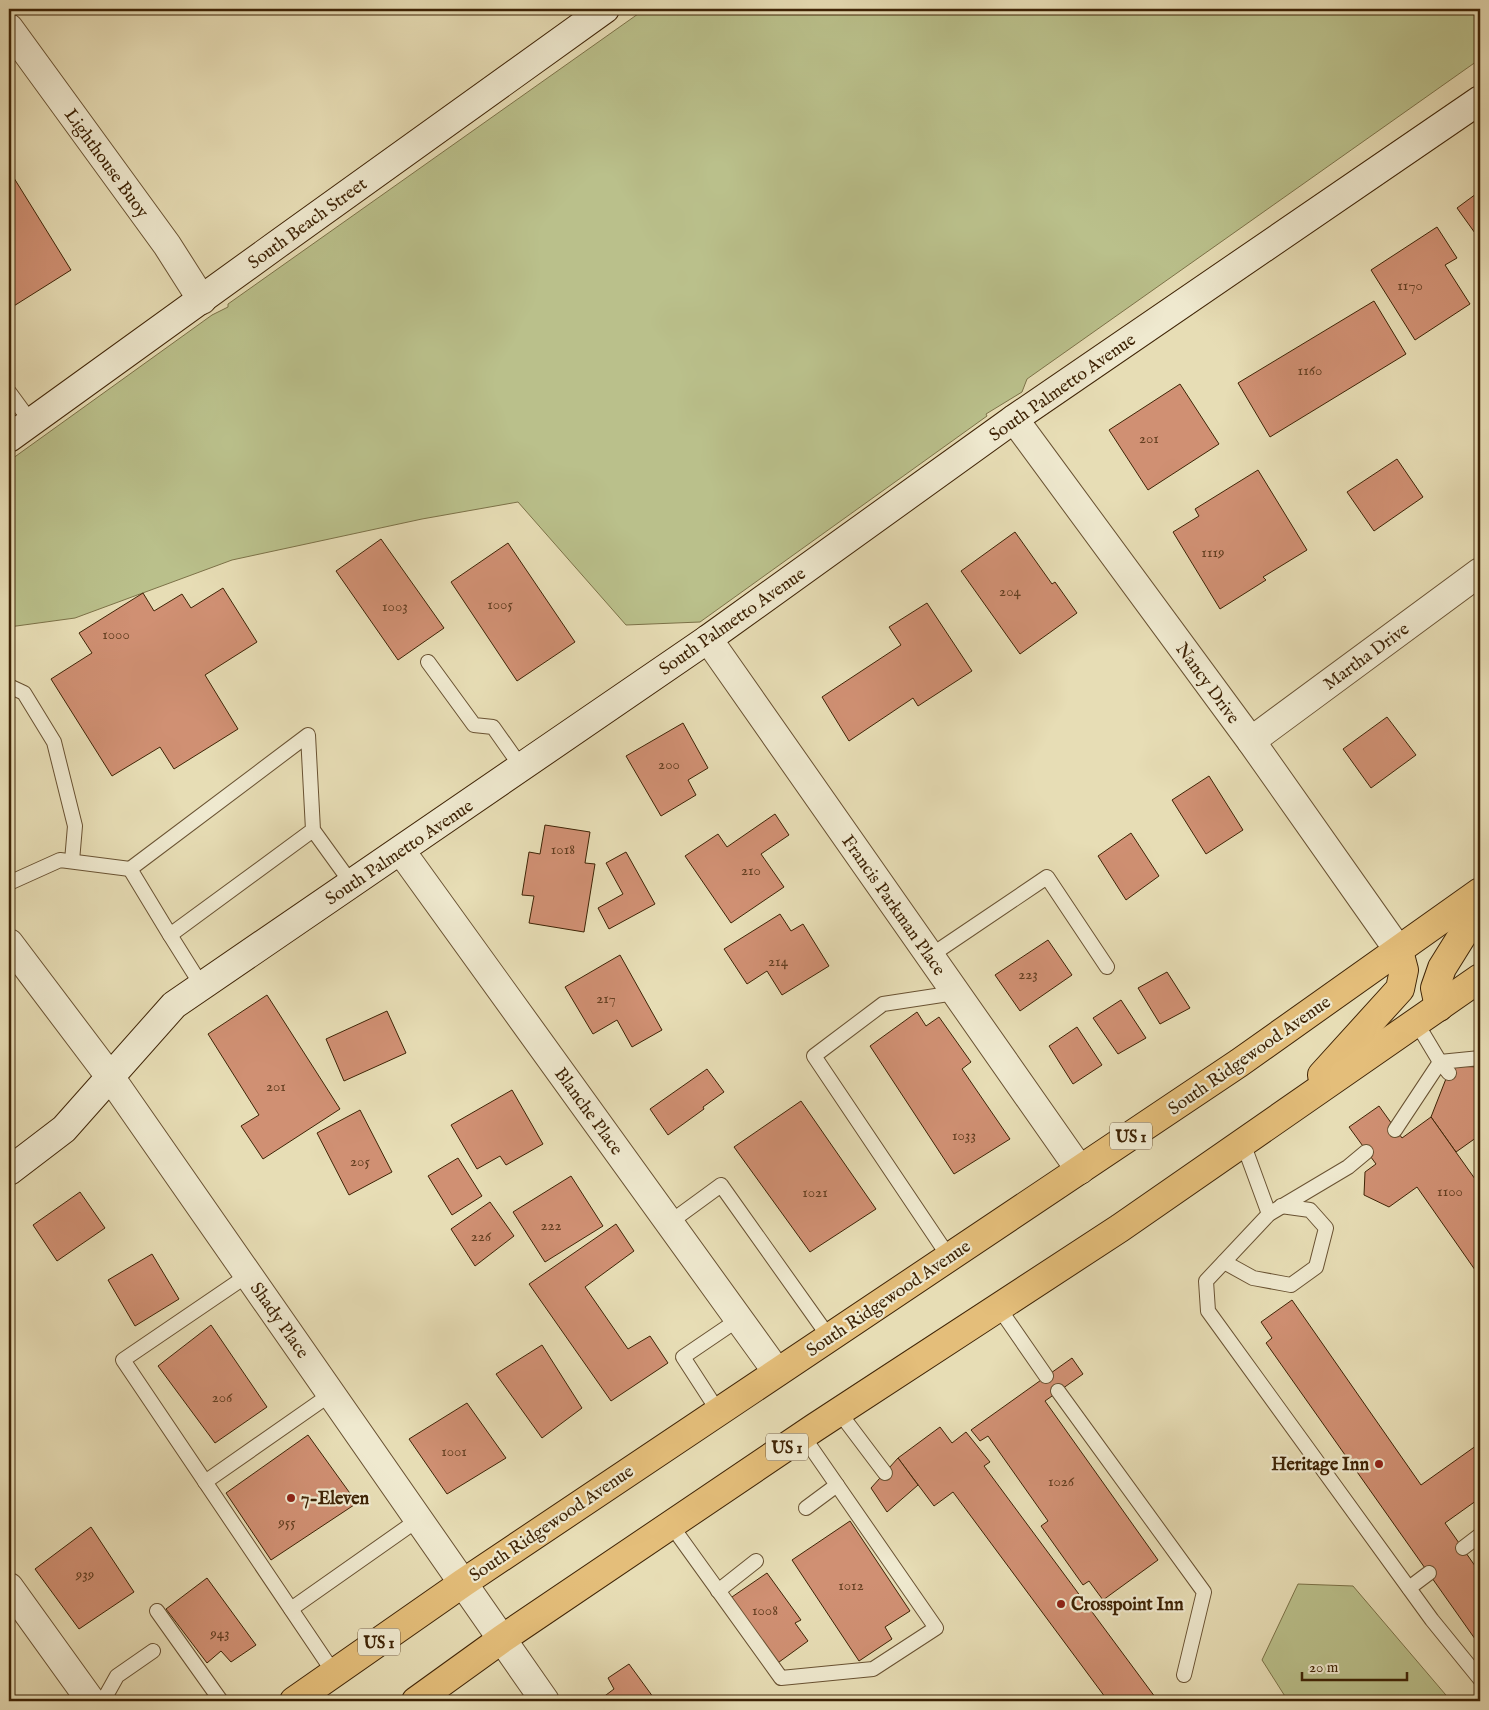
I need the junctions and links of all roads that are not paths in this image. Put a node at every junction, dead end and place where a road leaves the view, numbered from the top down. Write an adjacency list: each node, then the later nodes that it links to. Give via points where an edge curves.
1 (605, 9): 4 (street, South Beach Street)
2 (9, 28): 4 (street, Lighthouse Buoy, via 167,245)
3 (1480, 100): 6 (street, South Palmetto Avenue)
4 (202, 300): 7 (street, South Beach Street)
5 (9, 392): 7 (lane)
6 (1014, 419): 10 (street, South Palmetto Avenue); 13 (street, Nancy Drive)
7 (31, 422): 8 (street, South Beach Street)
8 (9, 438)
9 (1480, 572): 13 (street, Martha Drive)
10 (708, 639): 14 (street, South Palmetto Avenue); 26 (street, Francis Parkman Place)
11 (428, 662): 14 (lane, via 474,724 492,727)
12 (9, 686): 17 (lane, via 24,693 54,742 75,826)
13 (1251, 741): 25 (street, Nancy Drive)
14 (522, 768): 16 (street, South Palmetto Avenue)
15 (313, 830): 18 (lane, via 308,735); 20 (lane); 23 (lane)
16 (401, 851): 20 (street, South Palmetto Avenue); 44 (street, Blanche Place)
17 (72, 861): 18 (lane); 19 (lane, via 60,860)
18 (130, 869): 23 (lane)
19 (9, 884)
20 (352, 884): 29 (street, South Palmetto Avenue)
21 (1480, 892): 25 (main road, South Ridgewood Avenue / US 1)
22 (1480, 907): 31 (main road, via 1442,968 1435,988)
23 (170, 935): 29 (lane)
24 (9, 942): 35 (street, Shady Place)
25 (1399, 951): 36 (main road, via 1404,970 1400,989); 40 (main road, South Ridgewood Avenue / US 1)
26 (930, 956): 27 (lane, via 1047,876); 30 (street, Francis Parkman Place)
27 (1107, 967)
28 (1480, 978): 31 (main road, US 1)
29 (202, 986): 35 (street, South Palmetto Avenue, via 174,1005)
30 (955, 992): 40 (street, Francis Parkman Place); 45 (lane, via 883,1004 814,1056)
31 (1439, 1007): 32 (main road, US 1)
32 (1416, 1022): 34 (lane); 36 (main road, US 1)
33 (1480, 1058): 34 (lane)
34 (1444, 1068): 37 (lane)
35 (111, 1078): 41 (street, South Palmetto Avenue, via 64,1129); 47 (street, Shady Place)
36 (1291, 1110): 38 (main road, US 1)
37 (1396, 1130)
38 (1243, 1143): 43 (lane); 48 (main road, US 1)
39 (1366, 1152): 42 (lane, via 1348,1168)
40 (1080, 1170): 45 (main road, South Ridgewood Avenue / US 1)
41 (9, 1171)
42 (1281, 1206): 43 (lane); 46 (lane, via 1310,1210 1326,1228 1316,1267 1291,1285 1253,1278)
43 (1269, 1214): 46 (lane)
44 (669, 1222): 49 (street, Blanche Place); 50 (lane, via 721,1185)
45 (949, 1257): 50 (main road, South Ridgewood Avenue / US 1)
46 (1224, 1262): 70 (lane, via 1206,1282 1208,1311)
47 (248, 1275): 54 (street, Shady Place); 59 (lane, via 122,1360)
48 (999, 1308): 52 (lane); 56 (main road, US 1)
49 (738, 1319): 51 (street, Blanche Place); 55 (lane, via 683,1357)
50 (829, 1337): 51 (main road, South Ridgewood Avenue / US 1)
51 (777, 1372): 55 (main road, South Ridgewood Avenue / US 1)
52 (1046, 1376)
53 (1058, 1391): 77 (lane, via 1204,1592)
54 (331, 1394): 59 (lane); 62 (street, Shady Place)
55 (718, 1411): 68 (main road, South Ridgewood Avenue / US 1)
56 (839, 1412): 57 (main road, US 1); 58 (lane)
57 (803, 1436): 60 (lane); 63 (main road, US 1)
58 (885, 1473)
59 (205, 1482): 72 (lane)
60 (837, 1485): 61 (lane); 71 (lane, via 936,1628 873,1669 781,1678)
61 (806, 1508)
62 (419, 1519): 68 (street, Shady Place); 72 (lane)
63 (671, 1525): 71 (lane); 74 (main road, US 1)
64 (1480, 1535): 65 (lane)
65 (1463, 1548)
66 (756, 1562): 71 (lane)
67 (1429, 1573): 70 (lane)
68 (463, 1583): 74 (street, Shady Place); 76 (main road, South Ridgewood Avenue / US 1)
69 (9, 1587): 79 (street)
70 (1409, 1588): 78 (lane)
71 (718, 1591)
72 (291, 1609): 76 (lane)
73 (157, 1611): 81 (lane)
74 (502, 1640): 83 (main road, US 1); 84 (street, Shady Place)
75 (153, 1651): 80 (lane, via 117,1676)
76 (334, 1673): 82 (main road, South Ridgewood Avenue / US 1)
77 (1184, 1676)
78 (1480, 1679)
79 (91, 1701)
80 (103, 1701)
81 (221, 1701)
82 (294, 1701)
83 (416, 1701)
84 (545, 1701)

